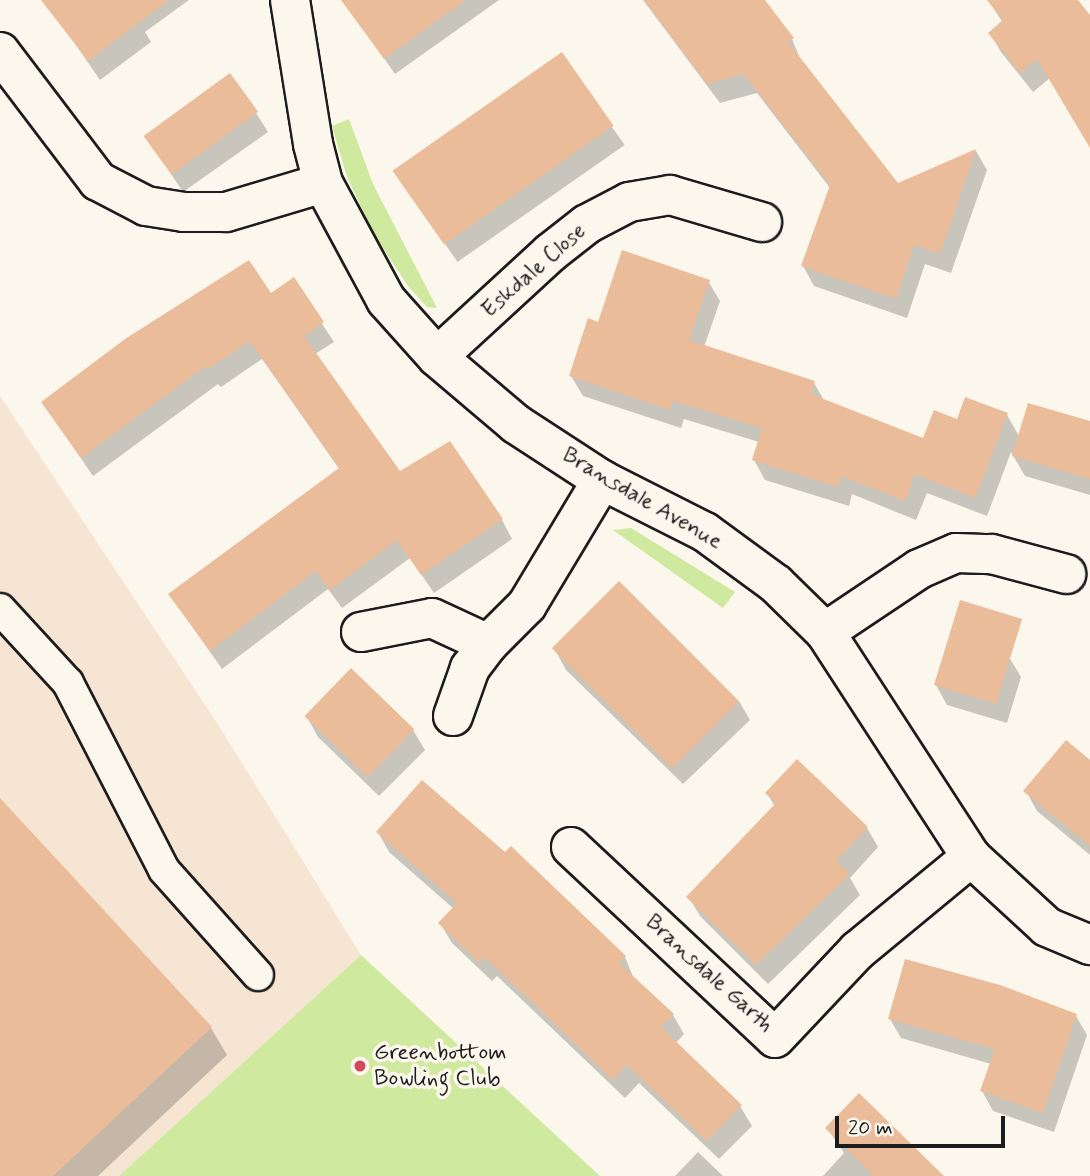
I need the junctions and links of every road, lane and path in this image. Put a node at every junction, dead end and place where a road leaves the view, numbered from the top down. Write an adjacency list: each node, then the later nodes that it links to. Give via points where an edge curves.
1 (290, 0): 3 (street, Bransdale Avenue)
2 (0, 52): 3 (street, via 98,181 146,206 226,212)
3 (323, 183): 5 (street, Bransdale Avenue, via 386,300)
4 (762, 222): 5 (street, Eskdale Close, via 670,195 629,202 587,224 550,253)
5 (437, 357): 6 (street, Bransdale Avenue, via 507,417)
6 (602, 480): 10 (street, Bransdale Avenue, via 705,532 776,584); 11 (street, via 527,605)
7 (1066, 574): 10 (street, via 992,554 956,553 919,569)
8 (0, 608): 16 (lane, via 68,683 163,870)
9 (361, 632): 11 (street, via 432,618)
10 (825, 632): 14 (street, Bransdale Avenue)
11 (488, 645): 12 (street, via 470,668)
12 (453, 716)
13 (572, 848): 14 (street, Bransdale Garth, via 775,1038 857,951)
14 (971, 857): 15 (street, Bransdale Avenue, via 1047,927)
15 (1090, 945)
16 (258, 975)

